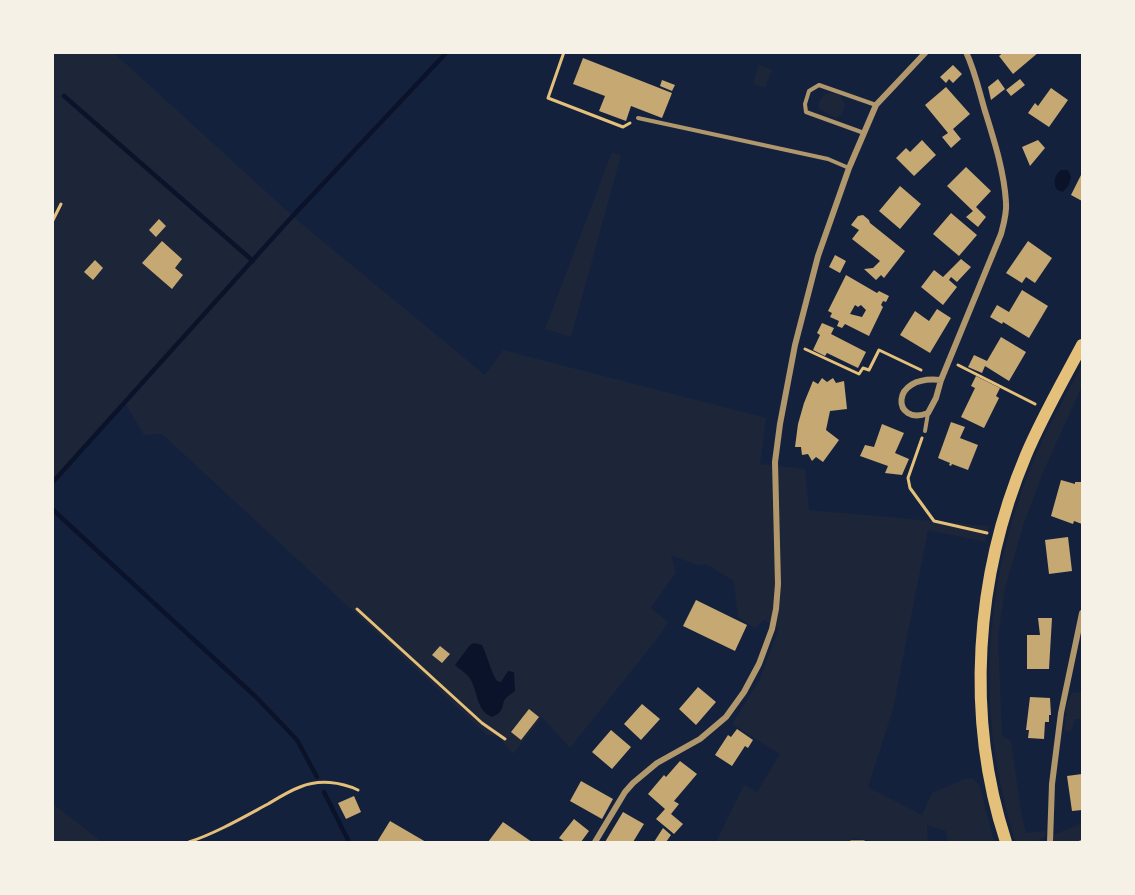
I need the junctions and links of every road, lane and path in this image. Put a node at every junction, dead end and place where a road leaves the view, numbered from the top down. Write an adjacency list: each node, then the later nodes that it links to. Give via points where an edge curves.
1 (564, 52): 5 (path, via 548,98 623,127)
2 (926, 52): 4 (street)
3 (966, 52): 12 (street, via 993,135 1006,203 1001,234)
4 (876, 105): 6 (street); 6 (lane, via 819,85 809,90 806,112)
5 (638, 118): 7 (lane, via 828,159)
6 (864, 133): 7 (street)
7 (849, 168): 10 (street, via 818,256)
8 (61, 204): 9 (path)
9 (52, 222)
10 (795, 345): 13 (path, via 859,374 863,368 869,370 879,350); 24 (street, via 774,462 778,584 772,629 759,664 726,717 633,783)
11 (1083, 345): 15 (main road)
12 (950, 361): 14 (street); 15 (path)
13 (920, 369)
14 (941, 380): 16 (street); 16 (street, via 910,384 903,397 902,404 908,413 918,416)
15 (1047, 410): 18 (main road, via 1016,480)
16 (928, 412): 17 (lane)
17 (925, 431): 18 (path, via 908,478 910,488 934,521)
18 (998, 536): 27 (main road, via 985,606 981,692 988,767)
19 (357, 609): 21 (path, via 482,723)
20 (1083, 613): 28 (street, via 1061,713)
21 (505, 739)
22 (358, 790): 23 (path, via 324,782 301,786)
23 (189, 843)
24 (595, 843)
25 (850, 843): 26 (path)
26 (864, 843)
27 (1006, 843)
28 (1050, 843)

